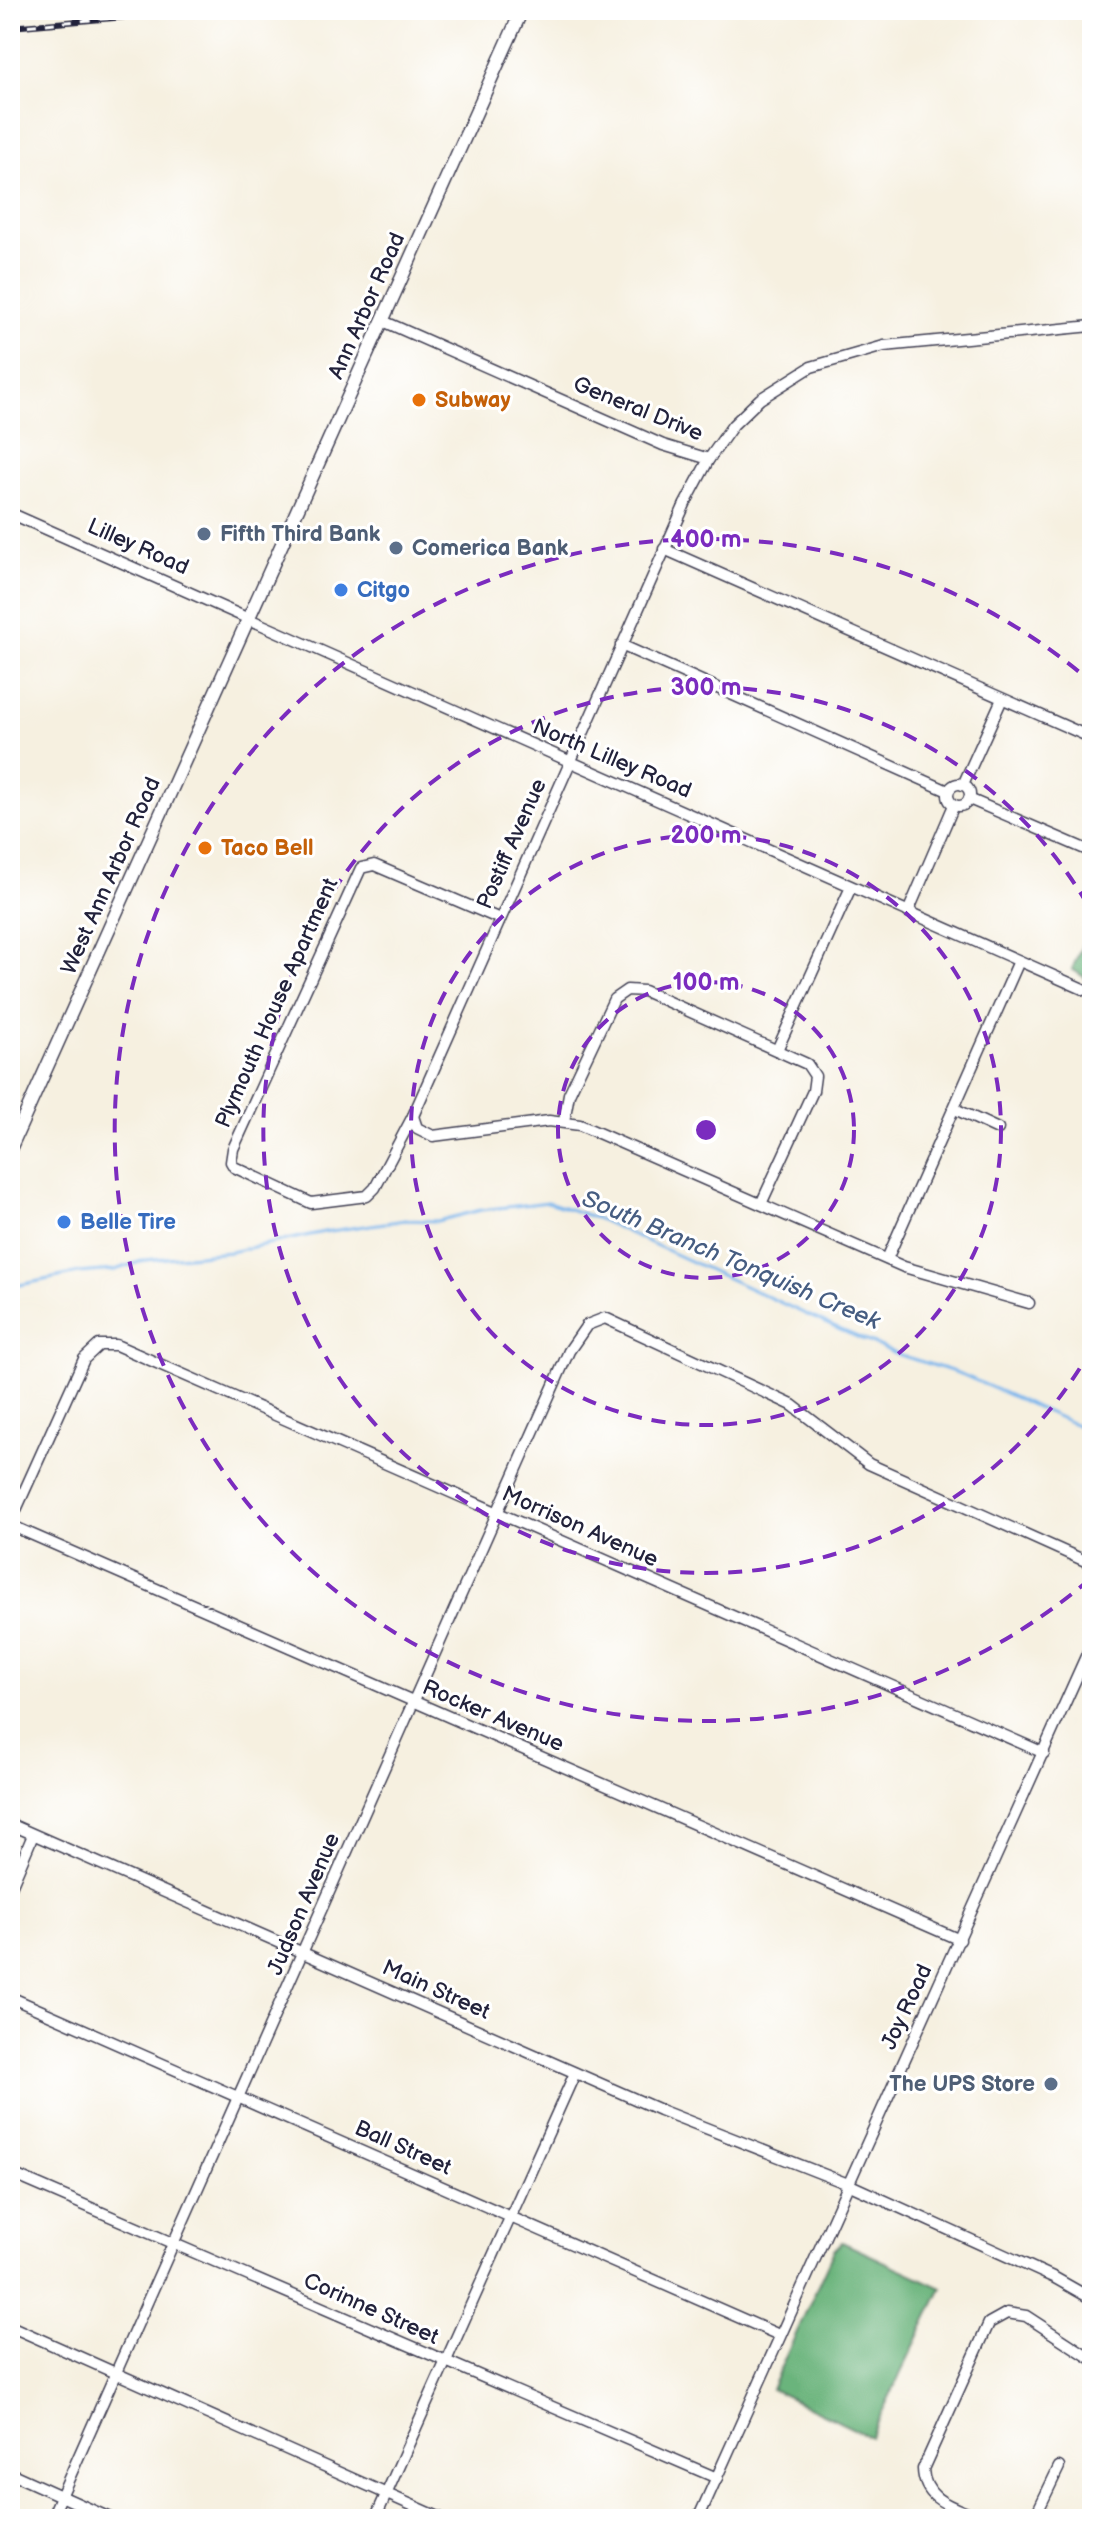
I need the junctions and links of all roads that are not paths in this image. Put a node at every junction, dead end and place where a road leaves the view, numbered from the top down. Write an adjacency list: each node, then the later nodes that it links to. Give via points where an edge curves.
1 (522, 10): 2 (main road, Ann Arbor Road)
2 (383, 321): 4 (street, General Drive, via 663,445); 7 (main road, Ann Arbor Road)
3 (1092, 326): 4 (street, General Drive, via 884,346 831,358 760,399)
4 (709, 459): 6 (street, Postiff Avenue)
5 (10, 513): 7 (street, Lilley Road)
6 (664, 549): 8 (street, Postiff Avenue); 9 (street)
7 (249, 619): 11 (street, North Lilley Road); 27 (main road, West Ann Arbor Road)
8 (621, 645): 11 (street, Postiff Avenue); 13 (street)
9 (1002, 699): 10 (street); 12 (street)
10 (1092, 738)
11 (571, 762): 17 (street, North Lilley Road); 19 (street, Postiff Avenue)
12 (963, 785): 13 (street); 14 (street)
13 (948, 791): 15 (street)
14 (969, 799): 15 (street); 16 (street)
15 (954, 805): 18 (street)
16 (1092, 852)
17 (851, 887): 18 (street, North Lilley Road); 22 (street)
18 (908, 912): 20 (street, North Lilley Road)
19 (500, 919): 24 (street, Postiff Avenue); 24 (street, Plymouth House Apartment, via 374,865 361,868 231,1162 305,1201 367,1196)
20 (1019, 961): 21 (street, North Lilley Road); 23 (street)
21 (1092, 993)
22 (777, 1050): 25 (street, via 644,991 627,990 614,999 604,1017 569,1094); 28 (street, via 807,1064 815,1083)
23 (955, 1109): 26 (street); 29 (street)
24 (413, 1116): 25 (street, via 417,1128 433,1136)
25 (564, 1121): 28 (street)
26 (998, 1129)
27 (10, 1149)
28 (761, 1204): 29 (street)
29 (887, 1259): 30 (street)
30 (1029, 1303)
31 (497, 1513): 32 (street, Morrison Avenue, via 123,1347 99,1345 84,1359); 33 (street, Judson Avenue, via 576,1338 587,1325 605,1318 792,1405 869,1464); 35 (street, Judson Avenue); 36 (street, Morrison Avenue)
32 (10, 1524): 35 (street, Rocker Avenue)
33 (1092, 1564)
34 (1092, 1643): 36 (street, Joy Road)
35 (414, 1703): 40 (street, Rocker Avenue); 41 (street, Judson Avenue)
36 (1044, 1753): 40 (street, Joy Road)
37 (10, 1824): 38 (street, Main Street)
38 (33, 1835): 39 (street); 41 (street, Main Street)
39 (10, 1889)
40 (960, 1940): 46 (street, Joy Road)
41 (304, 1954): 43 (street, Main Street); 44 (street, Judson Avenue)
42 (10, 1997): 44 (street, Ball Street)
43 (575, 2073): 46 (street, Main Street); 47 (street)
44 (240, 2097): 47 (street, Ball Street); 48 (street, Judson Avenue)
45 (10, 2173): 48 (street, Corinne Street)
46 (848, 2184): 49 (street, Main Street); 51 (street, Joy Road)
47 (510, 2218): 51 (street, Ball Street); 53 (street)
48 (174, 2245): 53 (street, Corinne Street); 54 (street, Judson Avenue)
49 (1092, 2299)
50 (10, 2326): 54 (street)
51 (779, 2335): 57 (street, Joy Road)
52 (1092, 2359): 65 (street, via 1026,2316 1007,2313 989,2323 923,2469 923,2484 931,2496)
53 (445, 2363): 57 (street, Corinne Street); 58 (street)
54 (116, 2373): 58 (street); 59 (street, Judson Avenue)
55 (1059, 2467): 66 (street)
56 (10, 2473): 59 (street)
57 (717, 2478): 64 (street, Joy Road)
58 (386, 2494): 62 (street); 63 (street)
59 (61, 2496): 60 (street, Judson Avenue); 61 (street)
60 (51, 2519)
61 (112, 2519)
62 (375, 2519)
63 (443, 2519)
64 (698, 2519)
65 (981, 2519)
66 (1034, 2519)

